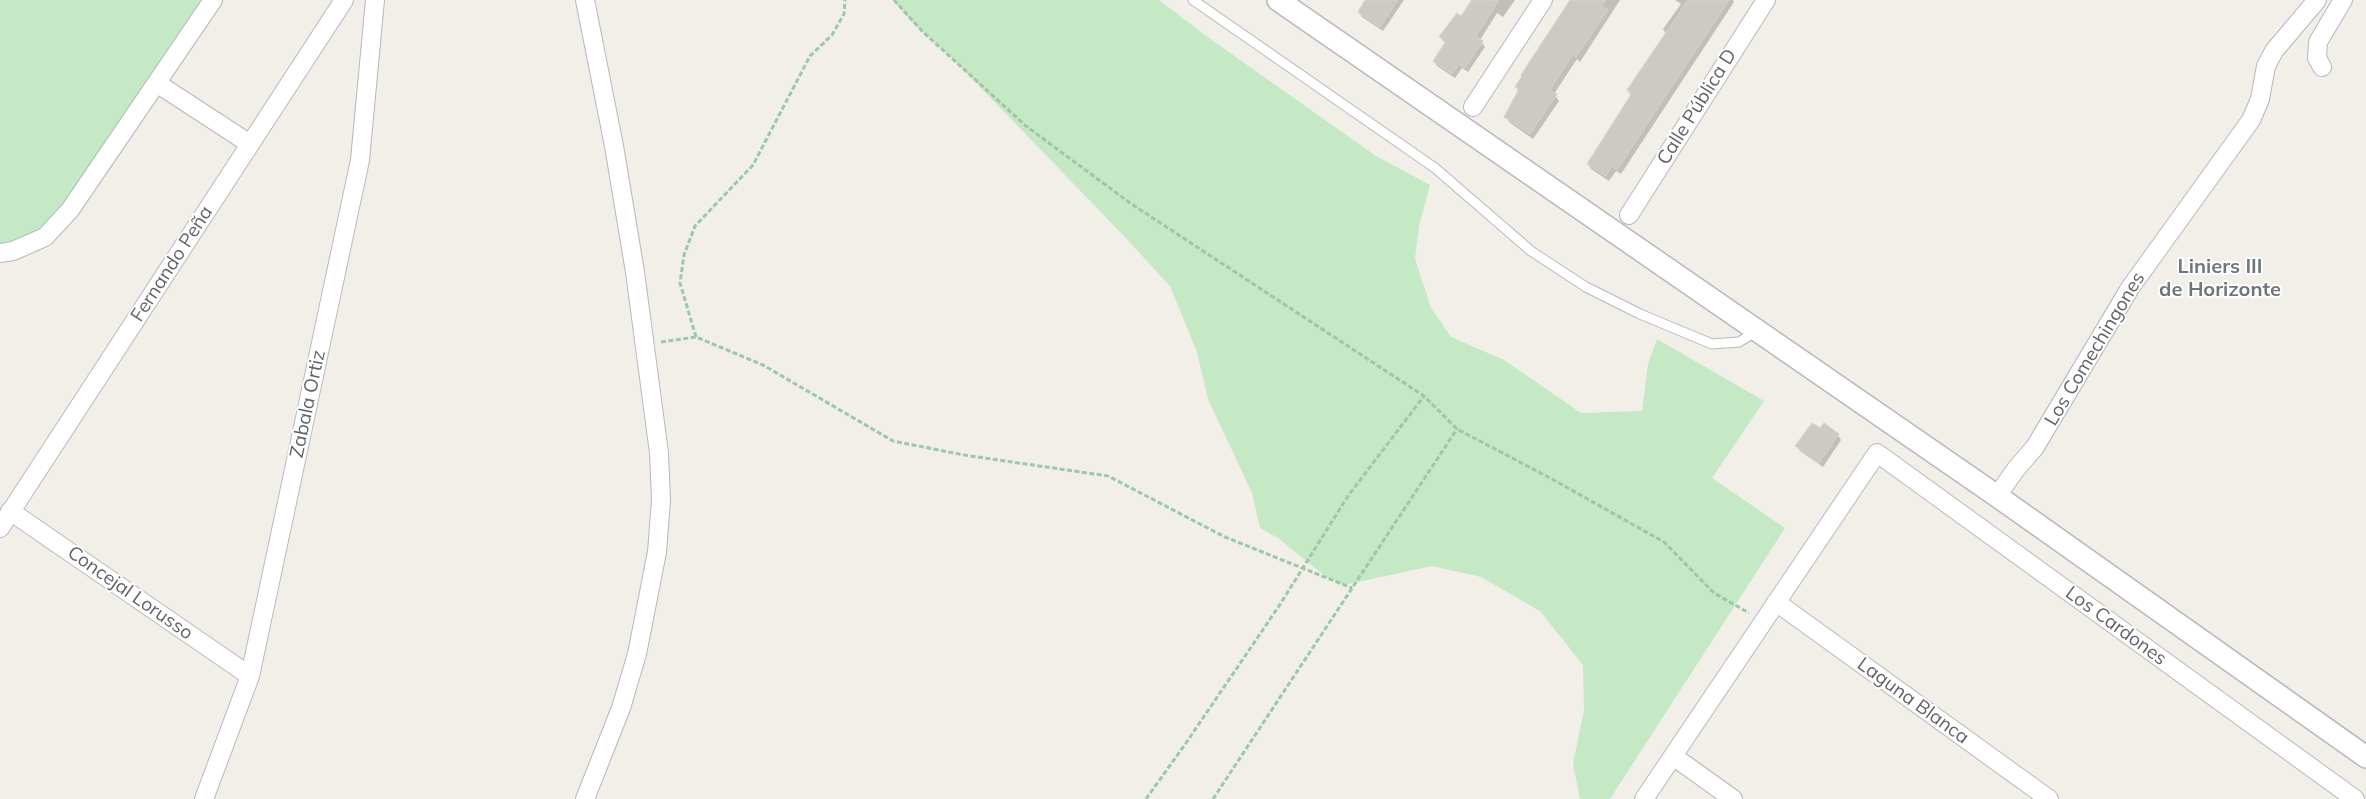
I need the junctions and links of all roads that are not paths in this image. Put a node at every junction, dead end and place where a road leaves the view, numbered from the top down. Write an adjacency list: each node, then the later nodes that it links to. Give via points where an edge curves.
1 (213, 0): 12 (street)
2 (344, 0): 14 (street, Fernando Peña)
3 (375, 0): 22 (street, Zabala Ortiz, via 360,160)
4 (585, 0): 26 (street, via 614,146 645,344 659,453 661,500 657,552 637,654 621,708)
5 (1193, 0): 17 (lane, via 1435,168 1531,251 1586,287 1712,344 1739,342)
6 (1278, 0): 17 (street)
7 (1543, 0): 13 (street)
8 (1766, 0): 15 (street, Calle Pública D)
9 (2317, 0): 18 (street, Los Comechingones, via 2274,51 2266,66 2260,99 2251,120 2130,288 2035,447)
10 (2343, 0): 11 (street, via 2318,42 2317,58)
11 (2322, 67)
12 (158, 84): 14 (street); 16 (street, via 70,210 45,236 13,251)
13 (1473, 107)
14 (250, 144): 19 (street, Fernando Peña)
15 (1629, 215)
16 (0, 253)
17 (1758, 330): 18 (street)
18 (1997, 496): 24 (street)
19 (10, 511): 20 (street, Fernando Peña); 22 (street, Concejal Lorusso)
20 (0, 528)
21 (1776, 602): 23 (street); 29 (street, Laguna Blanca); 30 (street, Los Cardones, via 1877,453)
22 (250, 676): 25 (street, Zabala Ortiz)
23 (1673, 756): 27 (street); 28 (street)
24 (2366, 757)
25 (204, 799)
26 (585, 799)
27 (1644, 799)
28 (1733, 799)
29 (2049, 799)
30 (2355, 799)

